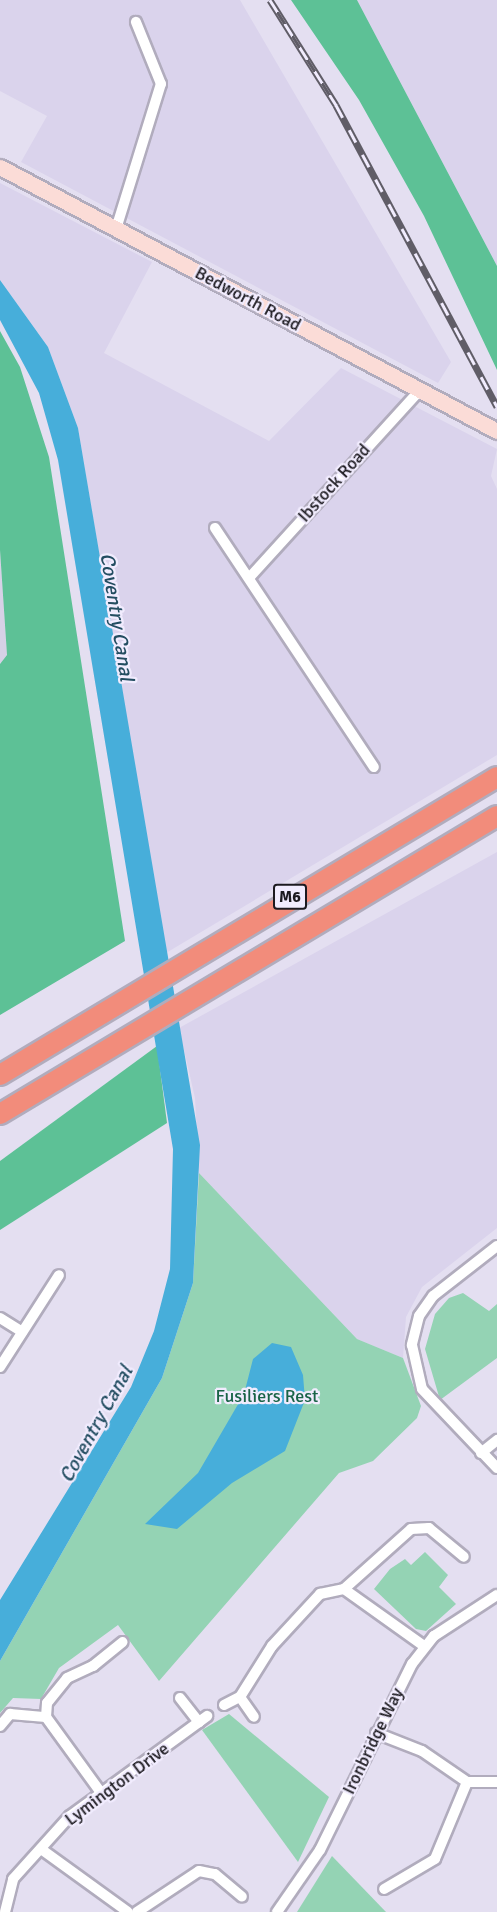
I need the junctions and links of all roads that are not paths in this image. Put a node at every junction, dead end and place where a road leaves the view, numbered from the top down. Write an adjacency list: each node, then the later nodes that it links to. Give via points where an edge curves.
1 (136, 22): 3 (street, via 161,84)
2 (0, 167): 3 (main road, Bedworth Road)
3 (116, 229): 4 (main road, Bedworth Road)
4 (421, 389): 5 (main road, Bedworth Road); 7 (street, Ibstock Road)
5 (497, 431)
6 (215, 528): 7 (street)
7 (249, 578): 8 (street)
8 (374, 767)
9 (497, 777): 11 (highway, M6, via 84,1020)
10 (497, 816): 12 (highway, M6, via 101,1048)
11 (0, 1075)
12 (0, 1114)
13 (497, 1246): 19 (street, via 433,1296 419,1316 412,1345 423,1389)
14 (59, 1275): 16 (street)
15 (0, 1318): 16 (street)
16 (22, 1332): 17 (street)
17 (0, 1367)
18 (497, 1440): 19 (street)
19 (481, 1453): 20 (street)
20 (497, 1468)
21 (464, 1557): 22 (street, via 429,1528 411,1529)
22 (344, 1589): 25 (street); 26 (street, via 320,1594 272,1646)
23 (496, 1597): 25 (street, Ironbridge Way)
24 (123, 1642): 30 (street, via 93,1666 66,1678 47,1703)
25 (424, 1646): 32 (street, Ironbridge Way)
26 (240, 1697): 28 (street); 29 (street)
27 (180, 1698): 35 (street, Lymington Drive, via 203,1719)
28 (224, 1705)
29 (254, 1717)
30 (46, 1718): 31 (street, via 10,1714); 35 (street)
31 (0, 1726)
32 (376, 1733): 33 (street, via 422,1751); 42 (street, Ironbridge Way, via 320,1850)
33 (467, 1782): 34 (street); 37 (street, via 435,1859)
34 (497, 1782)
35 (102, 1794): 36 (street, Lymington Drive, via 70,1816)
36 (41, 1849): 39 (street, Lymington Drive, via 13,1879); 40 (street)
37 (384, 1889)
38 (242, 1897): 41 (street, via 215,1874 199,1871)
39 (3, 1906)
40 (128, 1912)
41 (137, 1912)
42 (277, 1912)

